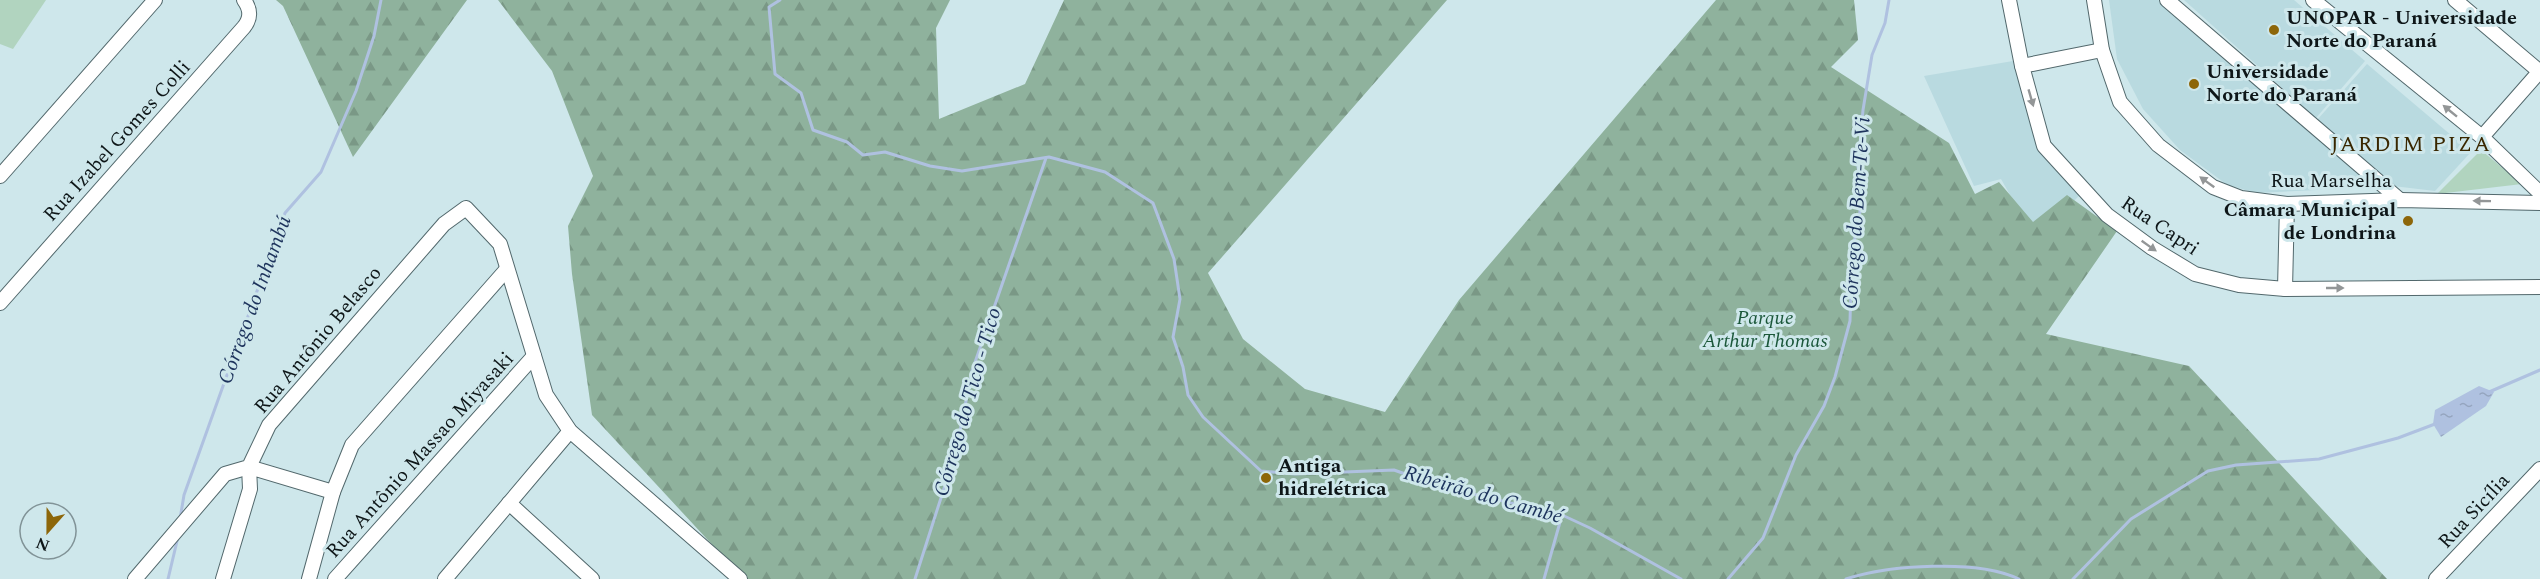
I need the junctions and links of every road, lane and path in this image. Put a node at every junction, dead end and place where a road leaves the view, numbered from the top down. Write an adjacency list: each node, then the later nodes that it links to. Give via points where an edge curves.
1 (155, 0): 12 (street)
2 (244, 0): 20 (street, Rua Izabel Gomes Colli, via 250,17 244,27)
3 (2009, 0): 9 (street, Rua Capri)
4 (2094, 0): 8 (street, Rua Marselha)
5 (2167, 0): 14 (street)
6 (2313, 0): 11 (street, one-way to 6)
7 (2455, 0): 10 (street)
8 (2102, 50): 9 (street); 16 (street, Rua Marselha, one-way to 8, via 2241,198 2213,187 2158,145 2120,102)
9 (2022, 66): 19 (street, Rua Capri, one-way to 19, via 2044,146 2107,215 2195,274 2239,285)
10 (2540, 72): 11 (street)
11 (2482, 137): 13 (street)
12 (0, 176)
13 (2540, 193)
14 (2400, 200): 15 (street, Rua Marselha, one-way to 14); 16 (street, Rua Marselha)
15 (2540, 203)
16 (2287, 204): 19 (street)
17 (507, 269): 21 (street); 23 (street, Rua Antônio Belasco, via 500,244 466,208 444,224 269,425); 25 (street, via 352,445)
18 (2540, 287): 19 (street, Rua Capri, one-way to 18)
19 (2285, 289)
20 (0, 303)
21 (534, 356): 22 (street, via 546,394); 30 (street, Rua Antônio Massao Miyasaki)
22 (570, 431): 26 (street); 33 (street)
23 (249, 467): 25 (street); 27 (street, via 225,474); 28 (street, via 250,489)
24 (2540, 469): 34 (street, Rua Sicília)
25 (333, 492): 29 (street)
26 (509, 503): 31 (street); 32 (street)
27 (135, 579)
28 (223, 579)
29 (309, 579)
30 (335, 579)
31 (445, 579)
32 (591, 579)
33 (740, 579)
34 (2436, 579)

